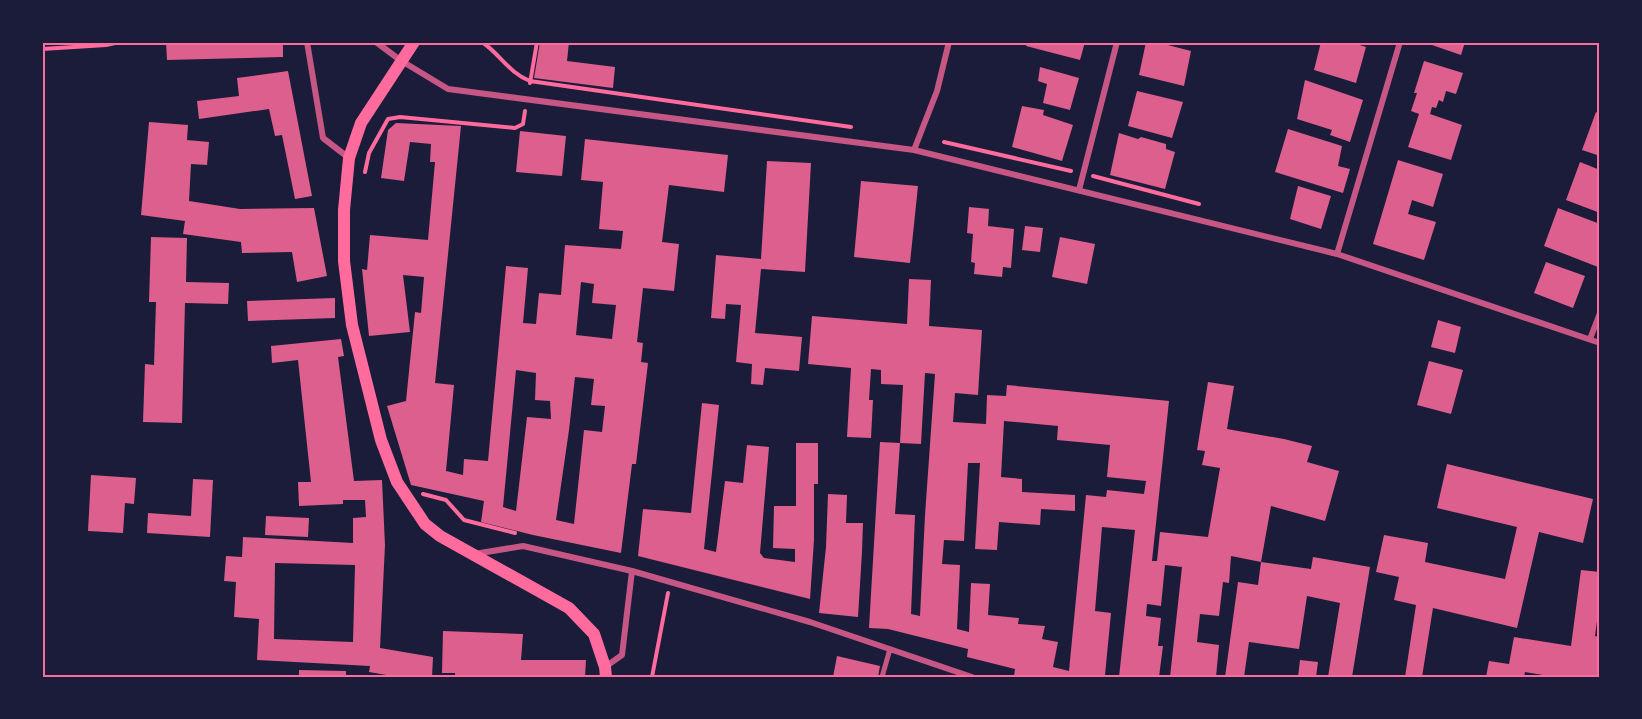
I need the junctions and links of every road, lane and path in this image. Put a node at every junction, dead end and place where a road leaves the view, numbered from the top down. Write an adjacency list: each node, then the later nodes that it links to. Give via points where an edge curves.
1 (120, 42): 10 (path)
2 (307, 42): 17 (street, via 323,138)
3 (376, 42): 11 (street)
4 (414, 42): 11 (main road)
5 (482, 42): 12 (path, via 518,77)
6 (537, 42): 12 (path)
7 (949, 42): 15 (street, via 937,92)
8 (1117, 42): 19 (street)
9 (1400, 42): 21 (street)
10 (42, 49)
11 (400, 60): 13 (street, via 447,89); 17 (main road, via 361,123)
12 (530, 81): 13 (path); 14 (path)
13 (527, 99): 16 (street); 18 (path, via 523,124 514,128 388,119 369,153)
14 (860, 128)
15 (919, 136): 16 (street); 19 (path)
16 (914, 150): 20 (street)
17 (349, 158): 27 (main road, via 344,261 352,326 381,441 397,482 425,524)
18 (365, 173)
19 (1083, 174): 20 (street)
20 (1079, 190): 21 (street)
21 (1336, 254): 23 (street)
22 (1600, 313): 23 (street)
23 (1590, 339): 24 (street)
24 (1600, 343)
25 (417, 490): 26 (path, via 446,500 464,520)
26 (517, 534)
27 (471, 554): 28 (street, via 524,546); 31 (main road, via 569,608 594,634)
28 (632, 571): 29 (street); 31 (street, via 622,655)
29 (670, 582): 30 (street); 32 (path)
30 (890, 649): 33 (street); 34 (street)
31 (605, 672)
32 (652, 677)
33 (882, 677)
34 (972, 677)

